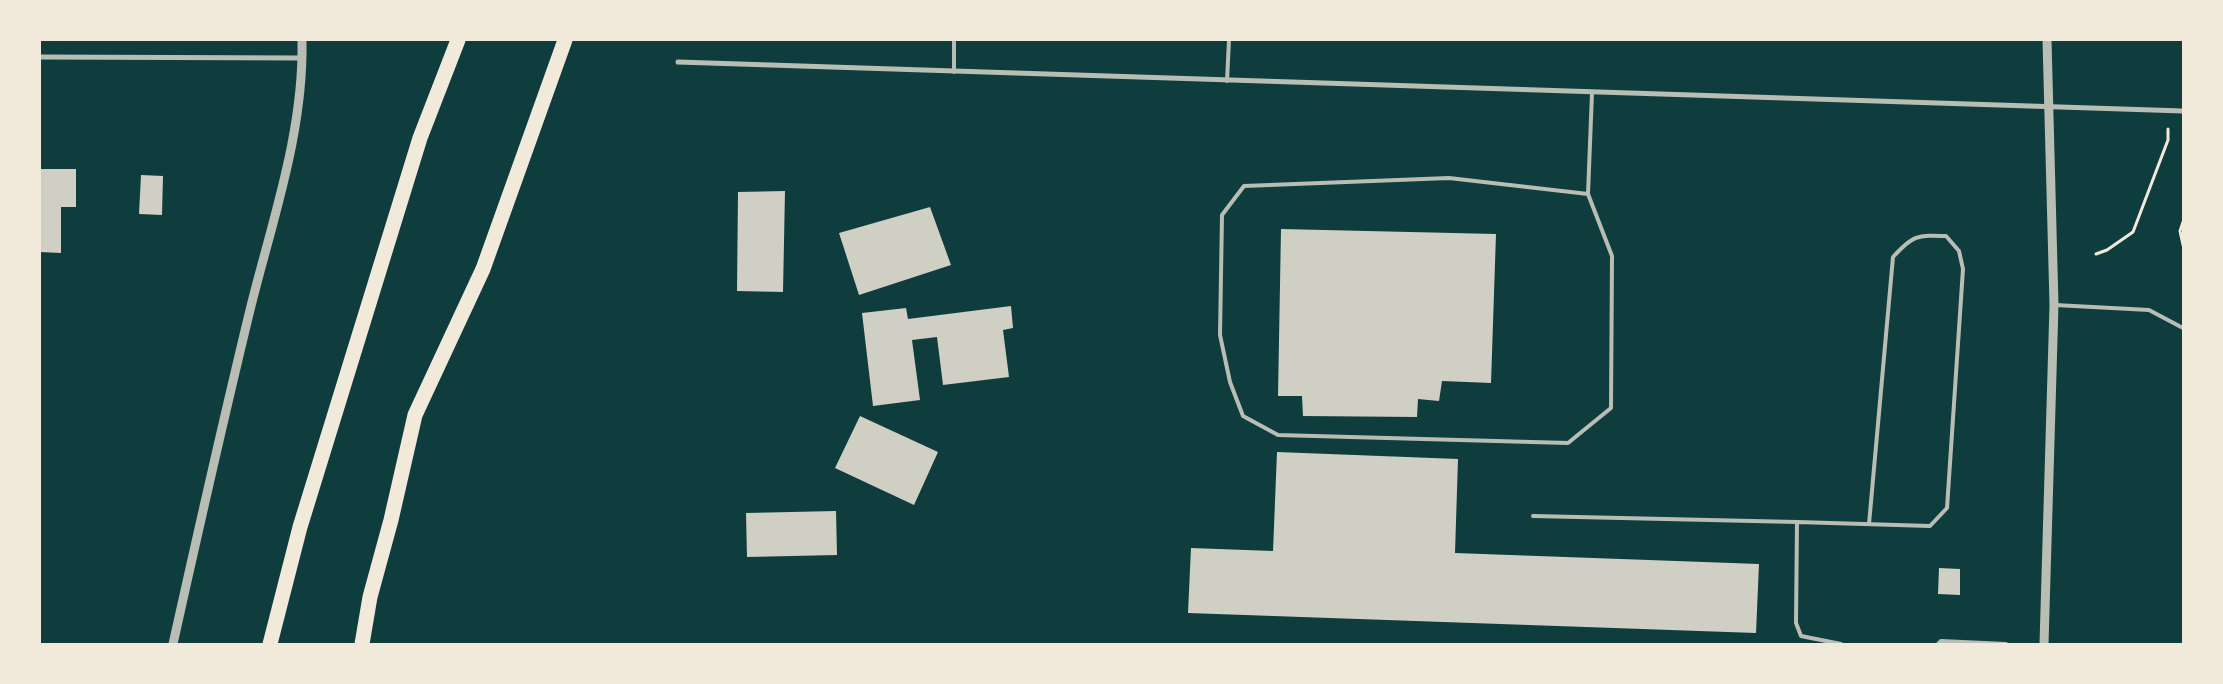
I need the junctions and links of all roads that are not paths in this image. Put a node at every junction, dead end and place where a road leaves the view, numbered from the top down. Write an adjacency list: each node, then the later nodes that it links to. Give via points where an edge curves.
1 (302, 40): 8 (street)
2 (458, 40): 22 (highway, via 420,138 300,527)
3 (565, 40): 23 (highway, via 483,269 415,415 370,597)
4 (954, 40): 10 (lane)
5 (1228, 40): 11 (lane)
6 (2047, 40): 13 (street)
7 (40, 57): 8 (street)
8 (302, 58): 21 (street, via 293,145 225,410)
9 (678, 62): 10 (street)
10 (954, 72): 11 (street)
11 (1227, 81): 12 (street)
12 (1592, 93): 13 (street); 15 (lane)
13 (2050, 108): 14 (street); 16 (street)
14 (2183, 111)
15 (1588, 194): 15 (lane, via 1612,256 1611,408 1568,442 1278,435 1242,416 1230,382 1220,335 1222,215 1244,186 1449,178)
16 (2054, 305): 17 (lane, via 2150,310); 27 (street)
17 (2183, 328)
18 (1533, 516): 19 (lane)
19 (1797, 522): 20 (lane); 24 (lane, via 1796,623 1801,636)
20 (1869, 524): 20 (lane, via 1930,526 1947,508 1964,269 1958,251 1946,236 1920,235 1906,242 1893,257)
21 (173, 644)
22 (270, 644)
23 (362, 644)
24 (1841, 644)
25 (1938, 644): 26 (lane, via 1941,641)
26 (2006, 644)
27 (2044, 644)

